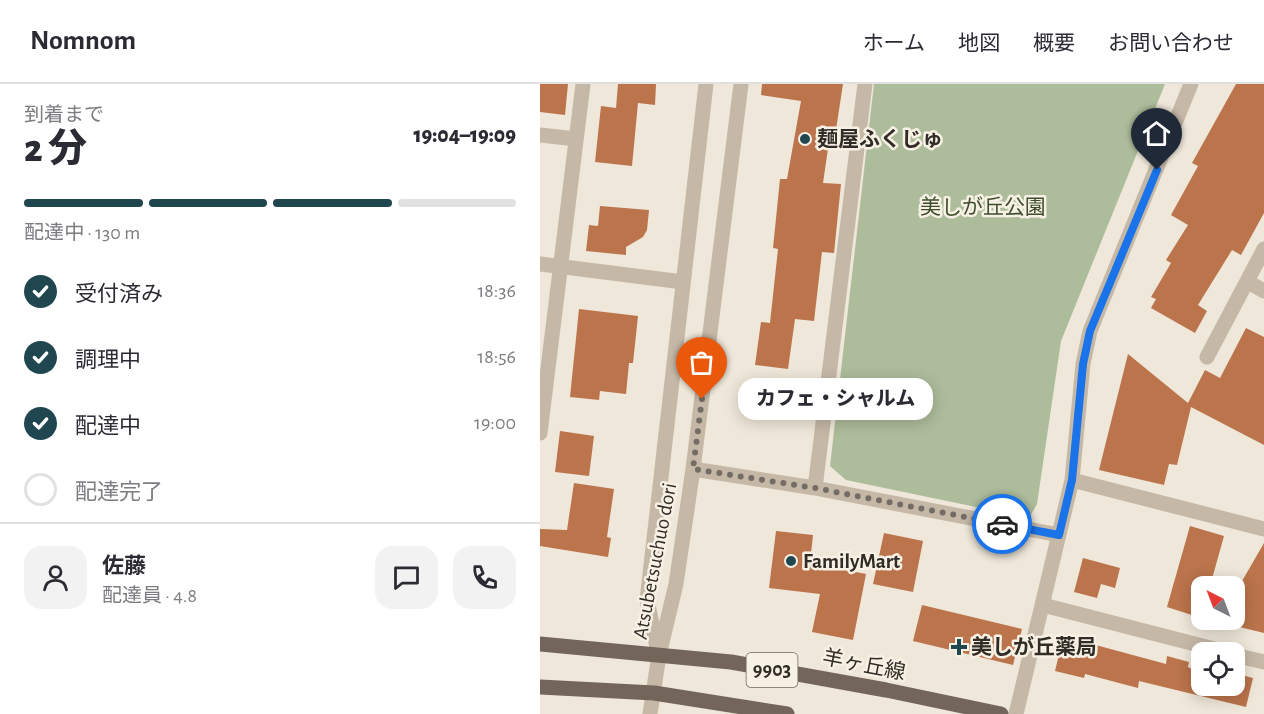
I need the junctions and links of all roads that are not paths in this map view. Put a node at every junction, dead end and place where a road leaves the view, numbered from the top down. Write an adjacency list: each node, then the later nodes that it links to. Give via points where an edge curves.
1 (583, 84): 7 (street)
2 (706, 84): 11 (street, Atsubetsuchuo dori)
3 (741, 84): 17 (street, Atsubetsuchuo dori)
4 (865, 84): 19 (street)
5 (1191, 84): 18 (street, via 1090,331)
6 (540, 135): 7 (street)
7 (576, 139): 10 (street)
8 (1264, 249): 12 (street)
9 (540, 264): 10 (street)
10 (561, 266): 11 (street); 15 (street)
11 (683, 282): 25 (street, Atsubetsuchuo dori, via 647,600)
12 (1248, 282): 13 (street); 14 (street)
13 (1264, 291)
14 (1207, 357)
15 (542, 391): 16 (street)
16 (540, 433)
17 (693, 469): 19 (street); 25 (street, Atsubetsuchuo dori, via 676,584)
18 (1072, 480): 20 (street); 21 (street)
19 (815, 488): 21 (street)
20 (1264, 529)
21 (1059, 535): 22 (street)
22 (1043, 605): 23 (street); 33 (street)
23 (1191, 643)
24 (540, 644): 25 (main road, 羊ヶ丘線 / 9903)
25 (659, 654): 29 (street); 32 (main road, 羊ヶ丘線 / 9903, via 731,662)
26 (1245, 658): 27 (street)
27 (1264, 662)
28 (540, 687): 29 (main road, 9903)
29 (654, 693): 30 (street); 31 (main road, 9903)
30 (650, 714)
31 (787, 714)
32 (1001, 714)
33 (1016, 714)

